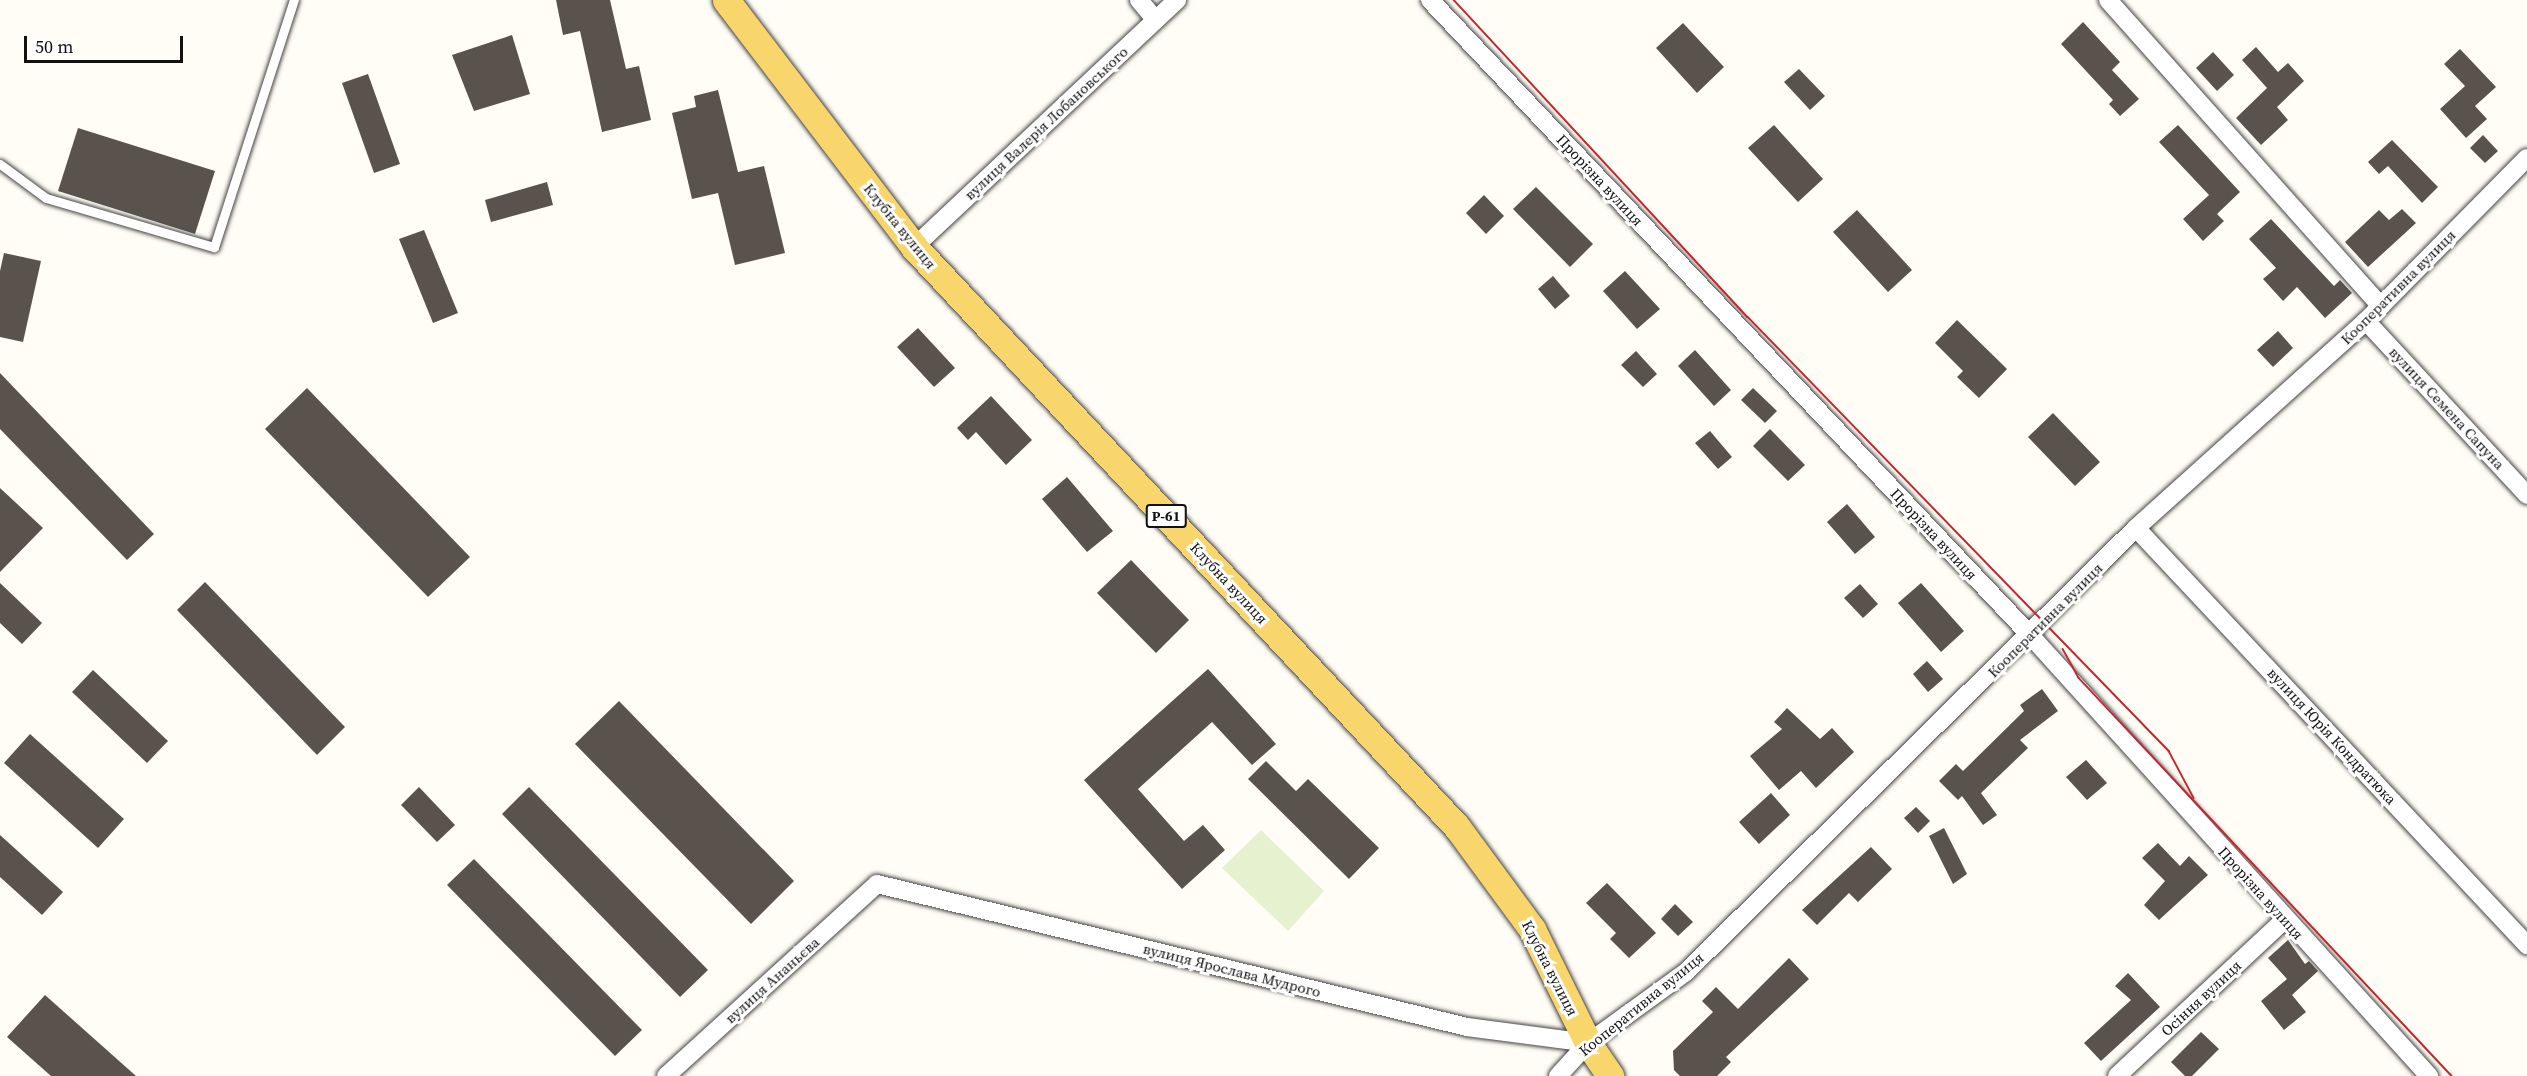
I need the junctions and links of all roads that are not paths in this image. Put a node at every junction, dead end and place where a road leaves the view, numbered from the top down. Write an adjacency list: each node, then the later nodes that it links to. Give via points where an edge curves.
1 (294, 0): 9 (lane, via 214,247 46,198)
2 (726, 0): 10 (main road, Клубна вулиця / Р-61)
3 (1139, 0): 7 (street)
4 (1178, 0): 7 (street, вулиця Валерія Лобановського)
5 (1430, 0): 15 (street, Прорізна вулиця)
6 (2108, 0): 11 (street)
7 (1156, 20): 10 (street, вулиця Валерія Лобановського)
8 (2527, 158): 11 (street, Кооперативна вулиця)
9 (0, 164)
10 (914, 247): 19 (main road, Клубна вулиця / Р-61, via 1457,827 1532,928)
11 (2381, 306): 12 (street, Кооперативна вулиця)
12 (2366, 321): 13 (street, вулиця Семена Сапуна); 14 (street, Кооперативна вулиця)
13 (2527, 495)
14 (2136, 528): 15 (street, Кооперативна вулиця); 18 (street, вулиця Юрія Кондратюка)
15 (2031, 636): 17 (street, Прорізна вулиця); 19 (street, Кооперативна вулиця, via 1686,972)
16 (877, 884): 19 (street, вулиця Ярослава Мудрого, via 1467,1027); 20 (street, вулиця Ананьєва)
17 (2284, 920): 23 (street, Осіння вулиця); 24 (street, Прорізна вулиця)
18 (2527, 945)
19 (1588, 1043): 21 (street, Кооперативна вулиця); 22 (main road, Клубна вулиця / Р-61)
20 (666, 1076)
21 (1558, 1076)
22 (1610, 1076)
23 (2117, 1076)
24 (2429, 1076)

